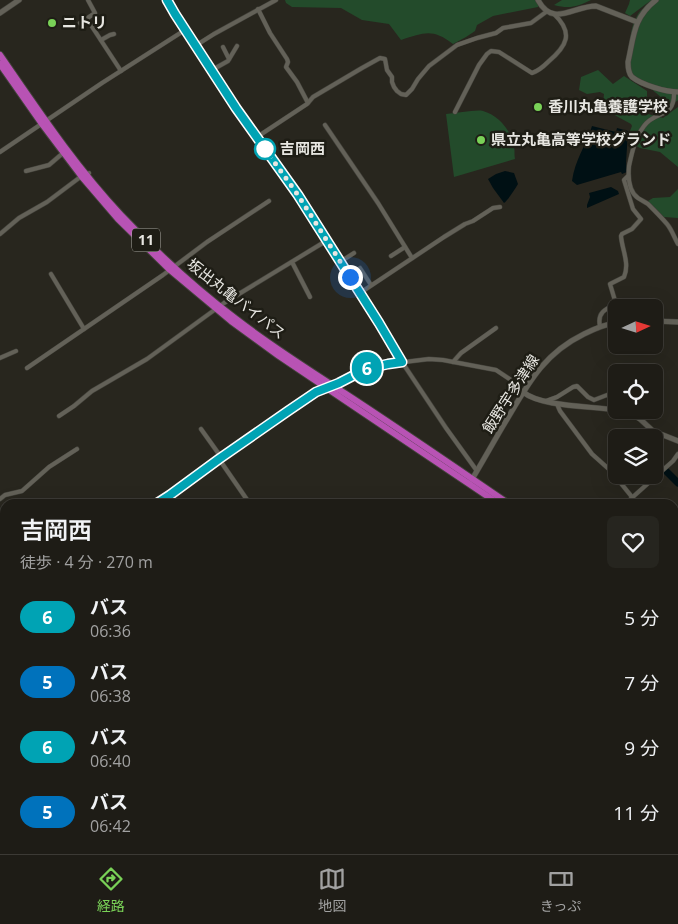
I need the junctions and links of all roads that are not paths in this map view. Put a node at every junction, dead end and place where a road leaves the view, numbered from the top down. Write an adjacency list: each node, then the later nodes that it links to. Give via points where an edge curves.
1 (18, 0): 10 (main road)
2 (88, 0): 12 (street, via 96,13)
3 (167, 0): 15 (street)
4 (276, 0): 8 (street)
5 (538, 0): 9 (main road)
6 (656, 0): 13 (main road, via 642,12)
7 (590, 3): 11 (main road, via 566,13); 13 (main road)
8 (258, 9): 18 (street); 27 (street, via 287,59 286,67)
9 (546, 12): 11 (main road); 27 (street, via 531,23 503,28 457,45 429,66 406,95 396,91 385,59 380,58)
10 (0, 13)
11 (553, 14): 28 (street, via 565,28 567,39 558,53 532,73 499,52 491,51)
12 (87, 19): 14 (street); 17 (street)
13 (637, 22): 26 (main road, via 628,62 631,76 656,88)
14 (80, 23)
15 (185, 30): 18 (street); 25 (street)
16 (114, 34): 17 (street)
17 (101, 40): 25 (street)
18 (195, 46): 24 (street)
19 (237, 46): 22 (street)
20 (222, 47): 22 (street)
21 (0, 55): 29 (highway, 坂出丸亀バイパス / 11)
22 (229, 59): 24 (street)
23 (0, 64): 29 (highway, 坂出丸亀バイパス / 11)
24 (212, 70): 31 (street)
25 (121, 71): 29 (street)
26 (676, 92): 36 (street, via 669,111 644,125 633,147)
27 (308, 103): 31 (street)
28 (455, 112)
29 (44, 123): 32 (street); 33 (highway, 坂出丸亀バイパス / 11); 35 (highway, 坂出丸亀バイパス / 11)
30 (325, 125): 42 (street)
31 (257, 137): 40 (street)
32 (0, 152)
33 (63, 153): 34 (street, via 49,165); 35 (highway, 坂出丸亀バイパス / 11)
34 (26, 171)
35 (86, 175): 39 (street); 48 (highway, 坂出丸亀バイパス / 11)
36 (628, 176): 41 (street, via 636,197 668,225); 58 (street, via 624,180 628,196 641,220 621,236 627,272 610,284 616,304 600,314)
37 (269, 201): 48 (street)
38 (500, 207): 45 (street, via 493,208)
39 (0, 234)
40 (326, 241): 46 (street); 47 (street)
41 (678, 244)
42 (405, 247): 44 (street); 45 (street)
43 (354, 253): 47 (street)
44 (391, 256)
45 (412, 258): 51 (street)
46 (292, 262): 53 (street); 54 (street)
47 (340, 262): 52 (street)
48 (172, 268): 54 (highway, 坂出丸亀バイパス / 11); 60 (street)
49 (360, 268): 51 (street)
50 (51, 274): 60 (street)
51 (372, 285): 52 (street)
52 (360, 293): 63 (street)
53 (310, 297)
54 (218, 307): 66 (highway, 坂出丸亀バイパス / 11); 72 (street, via 147,359 92,391)
55 (663, 321): 56 (main road)
56 (678, 322)
57 (608, 324): 58 (main road, 飯野宇多津線)
58 (600, 326): 67 (main road, 飯野宇多津線, via 572,339 556,352 543,364)
59 (496, 328): 64 (street, via 461,353)
60 (84, 329): 65 (street)
61 (16, 351): 62 (street)
62 (0, 358)
63 (402, 362): 64 (street, via 424,359); 66 (street, via 366,369); 79 (street)
64 (454, 362): 67 (street, via 496,370)
65 (27, 368)
66 (329, 386): 78 (main road); 80 (highway, 坂出丸亀バイパス / 11)
67 (524, 392): 69 (main road); 79 (main road, 飯野宇多津線)
68 (608, 395): 69 (street, via 594,400 577,386)
69 (544, 401): 70 (main road)
70 (556, 404): 71 (main road); 81 (street, via 592,454)
71 (608, 409)
72 (59, 416)
73 (640, 419): 75 (main road, via 653,431)
74 (202, 429): 78 (street)
75 (678, 441)
76 (77, 448): 82 (street, via 22,491)
77 (678, 454): 81 (street)
78 (220, 458): 83 (main road); 84 (street)
79 (477, 471): 80 (main road, 飯野宇多津線)
80 (471, 482): 85 (highway, 坂出丸亀バイパス / 11); 86 (highway, 坂出丸亀バイパス / 11)
81 (632, 497): 87 (street)
82 (0, 499)
83 (164, 499)
84 (247, 499)
85 (493, 499)
86 (500, 499)
87 (630, 499)

